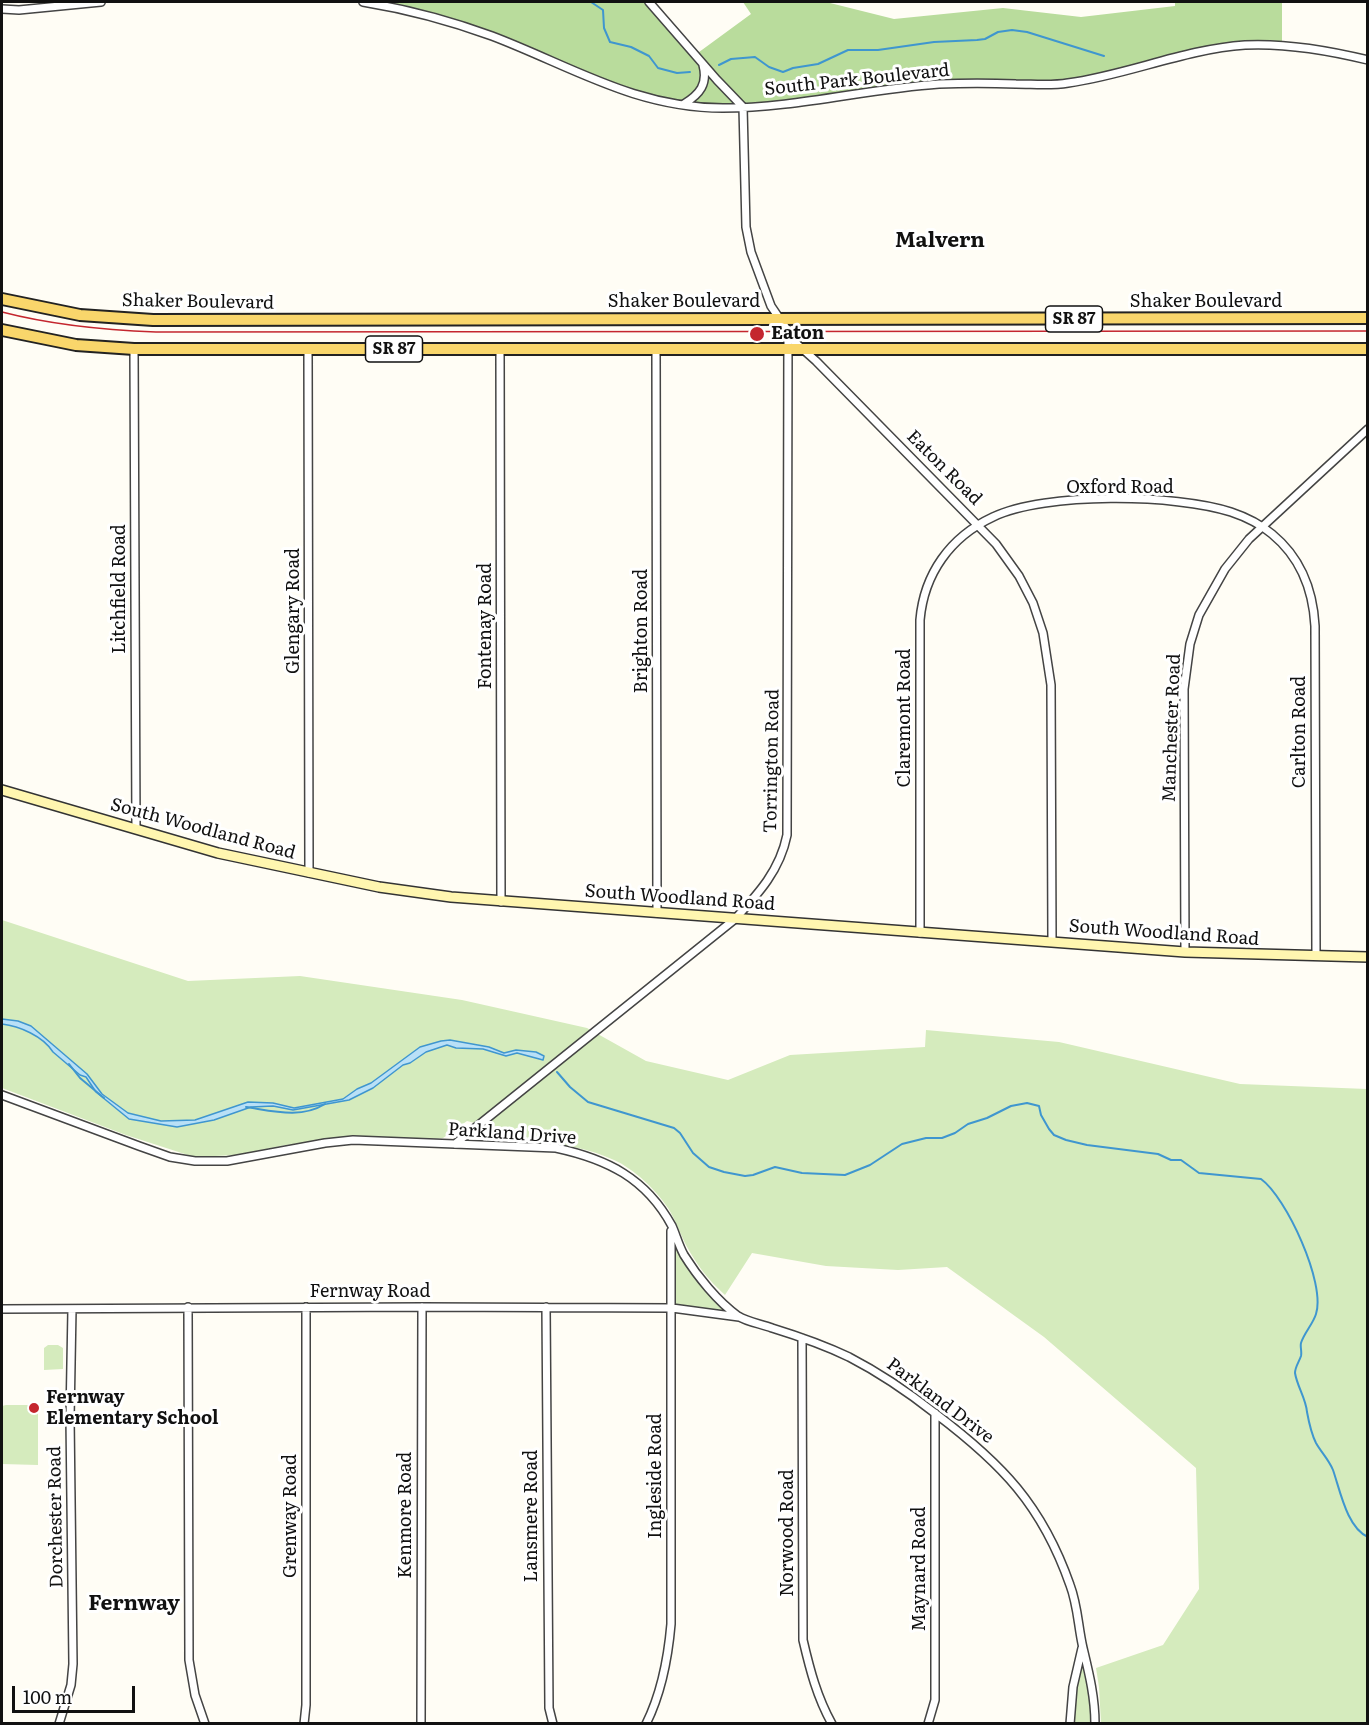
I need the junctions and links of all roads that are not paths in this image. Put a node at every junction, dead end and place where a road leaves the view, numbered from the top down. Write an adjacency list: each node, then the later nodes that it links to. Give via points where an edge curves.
1 (101, 2): 4 (street)
2 (363, 2): 7 (street, South Park Boulevard, via 490,35 600,83)
3 (649, 2): 6 (street)
4 (2, 9)
5 (1368, 60): 8 (street, South Park Boulevard, via 1300,47 1243,45 1057,85 939,84)
6 (702, 62): 7 (street, via 703,88); 8 (street)
7 (683, 105): 8 (street, South Park Boulevard)
8 (743, 107): 11 (street, Eaton Road, via 746,227 751,252 771,306)
9 (2, 299): 11 (main road, Shaker Boulevard / SR 87, via 80,315 153,320)
10 (1368, 318): 11 (main road, Shaker Boulevard / SR 87)
11 (780, 319): 13 (street, Eaton Road, via 788,328)
12 (2, 330): 14 (main road, SR 87, via 60,342)
13 (788, 336): 17 (street, Torrington Road); 18 (street, Eaton Road)
14 (134, 349): 15 (main road, SR 87); 25 (street, Litchfield Road)
15 (308, 349): 20 (main road, SR 87); 26 (street, Glengary Road)
16 (656, 349): 17 (main road, SR 87); 20 (main road, SR 87); 28 (street, Brighton Road)
17 (788, 349): 18 (main road, SR 87); 29 (street, Torrington Road, via 788,824 785,845 770,879)
18 (802, 349): 19 (main road, SR 87); 22 (street, Eaton Road)
19 (1368, 349)
20 (500, 350): 27 (street, Fontenay Road)
21 (1368, 429): 23 (street, Manchester Road)
22 (979, 525): 23 (street, Oxford Road, via 1002,513 1034,505 1125,499 1218,509); 30 (street, Claremont Road, via 935,567 921,606); 31 (street, Eaton Road, via 1026,588 1047,650 1052,704)
23 (1262, 527): 32 (street, Manchester Road, via 1238,552 1206,599 1187,660); 33 (street, Carlton Road, via 1280,542 1303,572 1314,609)
24 (2, 790): 25 (street, South Woodland Road)
25 (136, 829): 26 (street, South Woodland Road)
26 (309, 873): 27 (street, South Woodland Road, via 379,887)
27 (501, 902): 28 (street, South Woodland Road)
28 (657, 913): 29 (street, South Woodland Road)
29 (735, 919): 30 (street, South Woodland Road); 36 (street, Torrington Road)
30 (920, 933): 31 (street, South Woodland Road)
31 (1052, 942): 32 (street, South Woodland Road)
32 (1185, 952): 33 (street, South Woodland Road)
33 (1316, 956): 34 (street, South Woodland Road)
34 (1368, 957)
35 (2, 1095): 36 (street, Parkland Drive, via 170,1157 195,1161 227,1161 352,1140)
36 (455, 1144): 37 (street, Parkland Drive, via 556,1148 584,1154 634,1179)
37 (671, 1225): 42 (street, Ingleside Road); 45 (street, Parkland Drive, via 683,1254 707,1287)
38 (188, 1307): 39 (street, Fernway Road); 44 (street, Fernway Road); 50 (street, via 189,1660)
39 (306, 1307): 40 (street, Fernway Road); 51 (street, Grenway Road)
40 (422, 1307): 41 (street, Fernway Road); 52 (street, Kenmore Road)
41 (546, 1307): 42 (street, Fernway Road); 53 (street, Lansmere Road, via 549,1708)
42 (672, 1308): 45 (street, Fernway Road); 54 (street, Ingleside Road, via 671,1624 663,1679)
43 (2, 1309): 44 (street, Fernway Road)
44 (72, 1309): 49 (street, Dorchester Road, via 73,1664)
45 (739, 1317): 46 (street, Parkland Drive)
46 (802, 1338): 47 (street, Parkland Drive, via 878,1372); 55 (street, Norwood Road, via 803,1640 810,1674)
47 (934, 1413): 48 (street, Parkland Drive, via 994,1461 1046,1528 1071,1587); 56 (street, Maynard Road, via 935,1700)
48 (1083, 1646): 57 (street, Parkland Drive, via 1073,1687); 58 (street, Parkland Drive)
49 (59, 1724)
50 (204, 1724)
51 (304, 1724)
52 (421, 1724)
53 (553, 1724)
54 (646, 1724)
55 (832, 1724)
56 (928, 1724)
57 (1070, 1724)
58 (1095, 1724)

